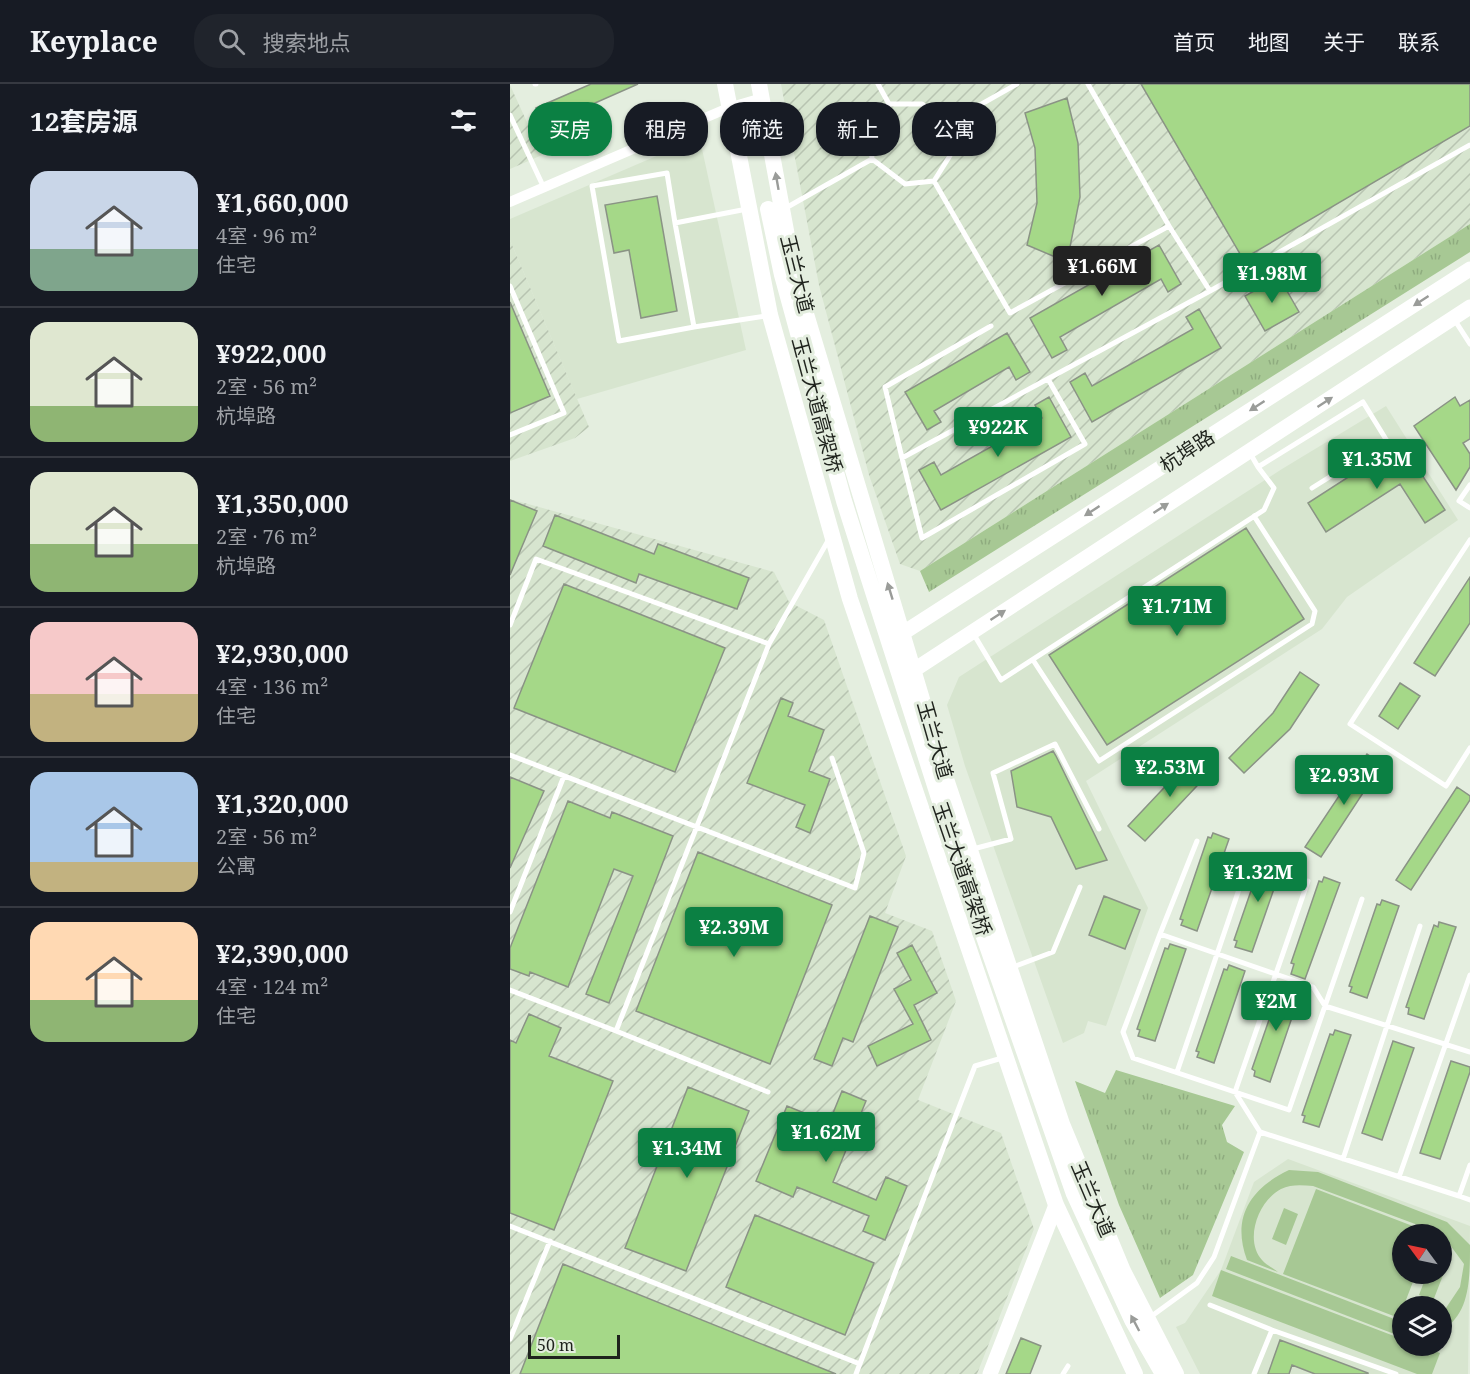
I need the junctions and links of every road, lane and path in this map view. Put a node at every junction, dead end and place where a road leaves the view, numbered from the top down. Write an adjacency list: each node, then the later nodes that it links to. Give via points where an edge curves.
1 (725, 84): 6 (main road, 玉兰大道)
2 (878, 84): 8 (lane)
3 (1017, 84): 9 (lane)
4 (1089, 84): 22 (lane)
5 (760, 91): 7 (street); 20 (main road, 玉兰大道, one-way to 5)
6 (727, 102)
7 (739, 102)
8 (888, 102)
9 (985, 102)
10 (720, 111): 18 (street)
11 (510, 115): 18 (lane)
12 (1470, 145): 25 (lane)
13 (745, 156): 20 (main road, 玉兰大道)
14 (872, 156): 16 (lane)
15 (950, 156): 17 (lane)
16 (872, 159): 17 (lane, via 905,184); 20 (lane)
17 (934, 181): 22 (lane, via 1010,313)
18 (544, 188): 19 (street)
19 (510, 202)
20 (765, 210): 21 (lane); 27 (main road, 玉兰大道); 45 (main road, 玉兰大道, one-way to 20, via 794,274); 97 (main road, 玉兰大道高架桥, via 790,349 907,738 1065,1197 1118,1327); 98 (main road, 玉兰大道高架桥, one-way to 20, via 1132,1320 1074,1194 976,914 844,501)
21 (675, 223): 30 (lane); 30 (lane, via 667,172 592,186 619,340)
22 (1169, 226): 25 (lane)
23 (1470, 269): 45 (main road, 杭埠路, one-way to 45)
24 (510, 286): 33 (lane, via 564,413)
25 (1210, 291): 32 (lane)
26 (1470, 307): 28 (main road, 杭埠路)
27 (770, 315): 30 (lane); 41 (main road, 玉兰大道)
28 (1454, 318): 31 (lane); 34 (main road, 杭埠路, one-way to 28)
29 (991, 326): 35 (lane, via 885,387)
30 (694, 327)
31 (1470, 344)
32 (1048, 379): 35 (lane); 35 (lane, via 1086,444 922,538)
33 (510, 435)
34 (1249, 451): 36 (lane); 44 (main road, 杭埠路, one-way to 34)
35 (902, 458)
36 (1258, 466): 38 (lane, via 1363,402 1387,441); 40 (lane, via 1274,488 1264,510)
37 (1470, 485): 39 (lane, via 1459,501)
38 (1312, 488)
39 (1470, 508)
40 (1254, 516): 47 (lane); 47 (lane, via 1315,611 1312,624 1099,761)
41 (832, 535): 46 (lane); 74 (main road, 玉兰大道, via 850,599)
42 (1470, 540): 49 (lane, via 1350,724 1446,786)
43 (510, 625): 46 (lane, via 536,559)
44 (972, 632): 47 (lane, via 1001,680); 48 (main road, 杭埠路)
45 (903, 633): 48 (main road, 玉兰大道)
46 (769, 644): 53 (lane)
47 (1033, 660)
48 (914, 670): 56 (main road, 玉兰大道)
49 (1470, 748)
50 (510, 755): 52 (lane)
51 (832, 758): 53 (lane, via 864,853 855,888)
52 (564, 776): 53 (lane); 61 (lane)
53 (696, 827): 71 (lane)
54 (1099, 829): 56 (lane, via 1055,744 993,773 1011,838)
55 (1197, 841): 63 (lane)
56 (969, 850): 65 (main road, 玉兰大道)
57 (1250, 857): 64 (lane)
58 (1308, 881): 66 (lane)
59 (1080, 887): 65 (lane, via 1053,952)
60 (1362, 899): 69 (lane)
61 (510, 912)
62 (1420, 926): 70 (lane)
63 (1160, 934): 64 (lane); 75 (lane, via 1124,1032 1133,1058)
64 (1217, 954): 66 (lane); 75 (lane)
65 (1008, 968): 88 (main road, 玉兰大道, via 1062,1124 1123,1271)
66 (1275, 974): 69 (lane, via 1313,987); 77 (lane)
67 (1470, 975): 72 (lane)
68 (510, 990): 71 (lane)
69 (1325, 1006): 70 (lane); 77 (lane, via 1288,1110)
70 (1387, 1026): 72 (lane); 79 (lane)
71 (616, 1031): 76 (lane)
72 (1446, 1045): 73 (lane); 81 (lane)
73 (1470, 1052)
74 (1006, 1057): 84 (main road, 玉兰大道); 91 (lane, via 975,1066)
75 (1177, 1072): 77 (lane)
76 (768, 1092)
77 (1235, 1092): 78 (lane)
78 (1260, 1132): 79 (lane); 88 (lane, via 1214,1257 1197,1282)
79 (1343, 1159): 81 (lane)
80 (1470, 1165): 82 (lane)
81 (1399, 1177): 82 (lane)
82 (1459, 1196): 83 (lane)
83 (1470, 1200)
84 (1056, 1205): 94 (main road); 96 (main road, 玉兰大道)
85 (510, 1226): 86 (lane)
86 (550, 1241): 90 (lane); 91 (lane)
87 (1210, 1305): 89 (lane)
88 (1148, 1319): 99 (main road, 玉兰大道)
89 (1272, 1330): 100 (lane); 101 (lane)
90 (510, 1339)
91 (860, 1364): 93 (lane)
92 (1068, 1366): 95 (lane)
93 (856, 1374)
94 (990, 1374)
95 (1064, 1374)
96 (1135, 1374)
97 (1142, 1374)
98 (1163, 1374)
99 (1176, 1374)
100 (1254, 1374)
101 (1396, 1374)

